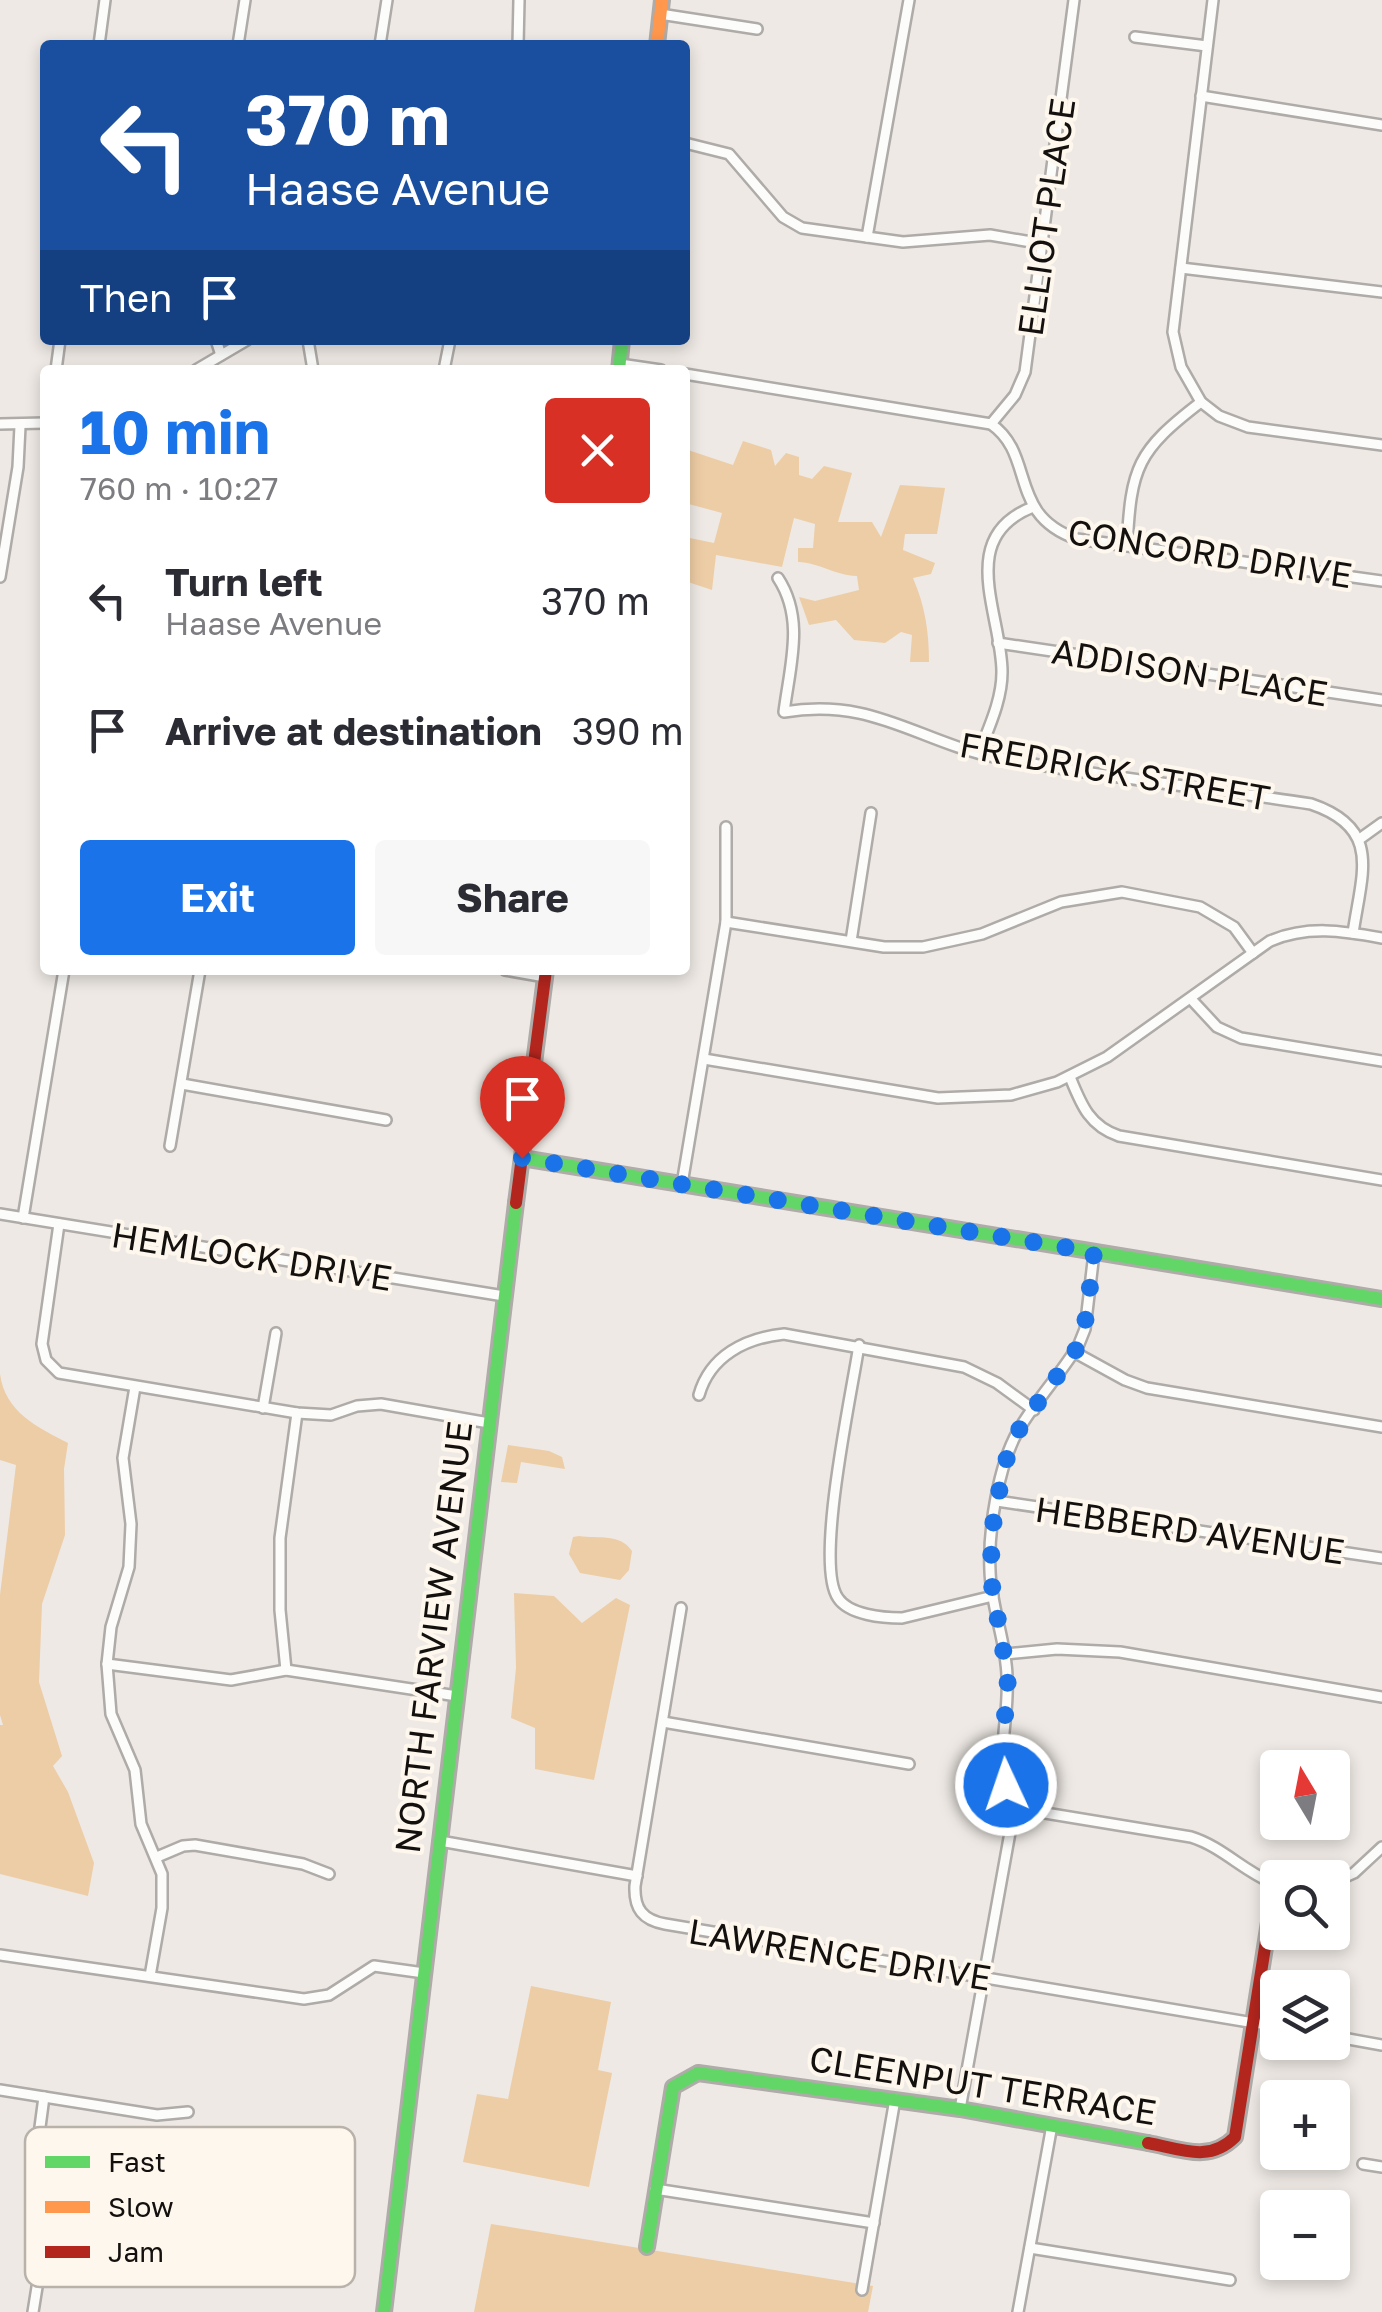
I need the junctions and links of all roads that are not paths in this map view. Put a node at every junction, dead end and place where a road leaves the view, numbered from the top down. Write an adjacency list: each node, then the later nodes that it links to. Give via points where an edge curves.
1 (104, 0): 11 (street)
2 (245, 0): 12 (street)
3 (388, 0): 13 (street)
4 (520, 0): 14 (street)
5 (909, 0): 20 (street)
6 (1074, 0): 21 (street, ELLIOT PLACE)
7 (1213, 0): 16 (street)
8 (661, 7): 9 (street); 15 (street)
9 (758, 29)
10 (1134, 37): 16 (street)
11 (100, 40)
12 (239, 40)
13 (381, 40)
14 (518, 40)
15 (658, 40)
16 (1207, 46): 17 (street)
17 (1201, 96): 18 (street); 22 (street)
18 (1382, 125)
19 (690, 145): 20 (street, via 730,154 792,224)
20 (866, 237): 21 (street, via 920,242 990,235)
21 (1043, 244): 32 (street, ELLIOT PLACE, via 1025,372)
22 (1181, 268): 23 (street); 29 (street, via 1174,346)
23 (1382, 292)
24 (218, 345): 26 (street)
25 (238, 345): 26 (street)
26 (221, 355): 27 (street)
27 (204, 365)
28 (690, 375): 32 (street)
29 (1200, 402): 34 (street, via 1248,427); 36 (street, via 1156,439 1138,466)
30 (0, 424): 33 (street)
31 (40, 424): 33 (street)
32 (992, 424): 35 (street, CONCORD DRIVE, via 1009,442)
33 (20, 426): 37 (street)
34 (1382, 445)
35 (1033, 507): 36 (street, CONCORD DRIVE, via 1064,535); 40 (street, via 1007,522 988,561)
36 (1126, 546): 39 (street, CONCORD DRIVE)
37 (0, 578)
38 (778, 578): 42 (street, FREDRICK STREET, via 795,627 784,712 865,712)
39 (1382, 581)
40 (998, 644): 41 (street, ADDISON PLACE); 42 (street, via 1001,687)
41 (1382, 700)
42 (979, 753): 46 (street, FREDRICK STREET, via 1312,804 1348,820)
43 (872, 813): 50 (street)
44 (1382, 822): 46 (street)
45 (726, 827): 47 (street)
46 (1361, 838): 48 (street)
47 (726, 922): 50 (street); 56 (street)
48 (1353, 933): 49 (street); 51 (street, via 1289,933)
49 (1382, 938)
50 (850, 941): 51 (street, via 923,947 982,934 1061,902 1122,892 1200,907 1234,927)
51 (1253, 953): 55 (street)
52 (63, 975): 66 (street)
53 (199, 975): 59 (street)
54 (546, 975): 62 (street, NORTH FARVIEW AVENUE)
55 (1191, 999): 57 (street, via 1217,1026 1241,1038); 58 (street)
56 (704, 1059): 58 (street, via 964,1100 1011,1095); 64 (street)
57 (1382, 1060)
58 (1070, 1076): 63 (street, via 1088,1117 1119,1136)
59 (182, 1084): 60 (street); 61 (street)
60 (386, 1120)
61 (170, 1146)
62 (522, 1158): 64 (street); 69 (street, NORTH FARVIEW AVENUE)
63 (1382, 1180)
64 (682, 1184): 68 (street)
65 (0, 1214): 66 (street, HEMLOCK DRIVE)
66 (23, 1218): 67 (street, HEMLOCK DRIVE)
67 (59, 1224): 69 (street, HEMLOCK DRIVE); 74 (street, via 42,1344 46,1360 67,1376)
68 (1094, 1252): 70 (street); 73 (street, via 1084,1330)
69 (504, 1296): 79 (street, NORTH FARVIEW AVENUE)
70 (1382, 1299)
71 (276, 1333): 76 (street)
72 (859, 1345): 75 (street, via 798,1334 755,1339 717,1362); 77 (street, via 964,1367); 83 (street, via 828,1548 836,1596 850,1608 890,1618)
73 (1074, 1352): 77 (street); 80 (street, via 1147,1388)
74 (136, 1387): 76 (street); 86 (street, via 124,1458 130,1567)
75 (699, 1395)
76 (264, 1408): 78 (street)
77 (1034, 1410): 81 (street, via 1008,1453)
78 (297, 1414): 79 (street, via 381,1404); 87 (street, via 280,1538)
79 (489, 1422): 88 (street, NORTH FARVIEW AVENUE)
80 (1382, 1427)
81 (997, 1501): 82 (street, HEBBERD AVENUE); 83 (street)
82 (1382, 1558)
83 (993, 1596): 85 (street)
84 (681, 1608): 90 (street)
85 (1006, 1654): 89 (street, via 1120,1652); 92 (street, via 1003,1770)
86 (106, 1664): 87 (street, via 231,1680); 95 (street, via 111,1714 135,1770 141,1824)
87 (286, 1670): 88 (street)
88 (457, 1696): 93 (street, NORTH FARVIEW AVENUE)
89 (1382, 1697)
90 (663, 1722): 91 (street); 98 (street)
91 (909, 1764)
92 (1021, 1809): 99 (street, via 1191,1837); 104 (street, via 1012,1816)
93 (440, 1840): 98 (street); 102 (street, NORTH FARVIEW AVENUE)
94 (1382, 1847): 96 (street)
95 (156, 1857): 97 (street, via 195,1845); 103 (street, via 162,1908)
96 (1350, 1873)
97 (329, 1874)
98 (637, 1876): 104 (street, LAWRENCE DRIVE, via 636,1904 653,1922)
99 (1260, 1878)
100 (1265, 1950): 105 (street)
101 (0, 1955): 103 (street)
102 (424, 1973): 103 (street, via 374,1966 329,1995 304,1999); 126 (street, NORTH FARVIEW AVENUE)
103 (150, 1976)
104 (982, 1977): 105 (street, LAWRENCE DRIVE); 112 (street)
105 (1252, 2022): 106 (street, LAWRENCE DRIVE); 114 (street, CLEENPUT TERRACE, via 1230,2144 1204,2152)
106 (1260, 2024)
107 (1350, 2039): 108 (street)
108 (1382, 2044)
109 (0, 2090): 110 (street)
110 (44, 2097): 113 (street, via 157,2115); 115 (street)
111 (894, 2099): 112 (street, CLEENPUT TERRACE); 118 (street, CLEENPUT TERRACE, via 698,2073 674,2087); 119 (street)
112 (960, 2109): 114 (street, CLEENPUT TERRACE)
113 (188, 2112)
114 (1052, 2125): 121 (street)
115 (40, 2127)
116 (1363, 2164): 117 (street)
117 (1382, 2167)
118 (655, 2189): 119 (street); 120 (street)
119 (874, 2223): 124 (street)
120 (646, 2247)
121 (1030, 2248): 122 (street); 127 (street)
122 (1230, 2280)
123 (37, 2287): 125 (street)
124 (862, 2290)
125 (33, 2312)
126 (384, 2312)
127 (1018, 2312)

